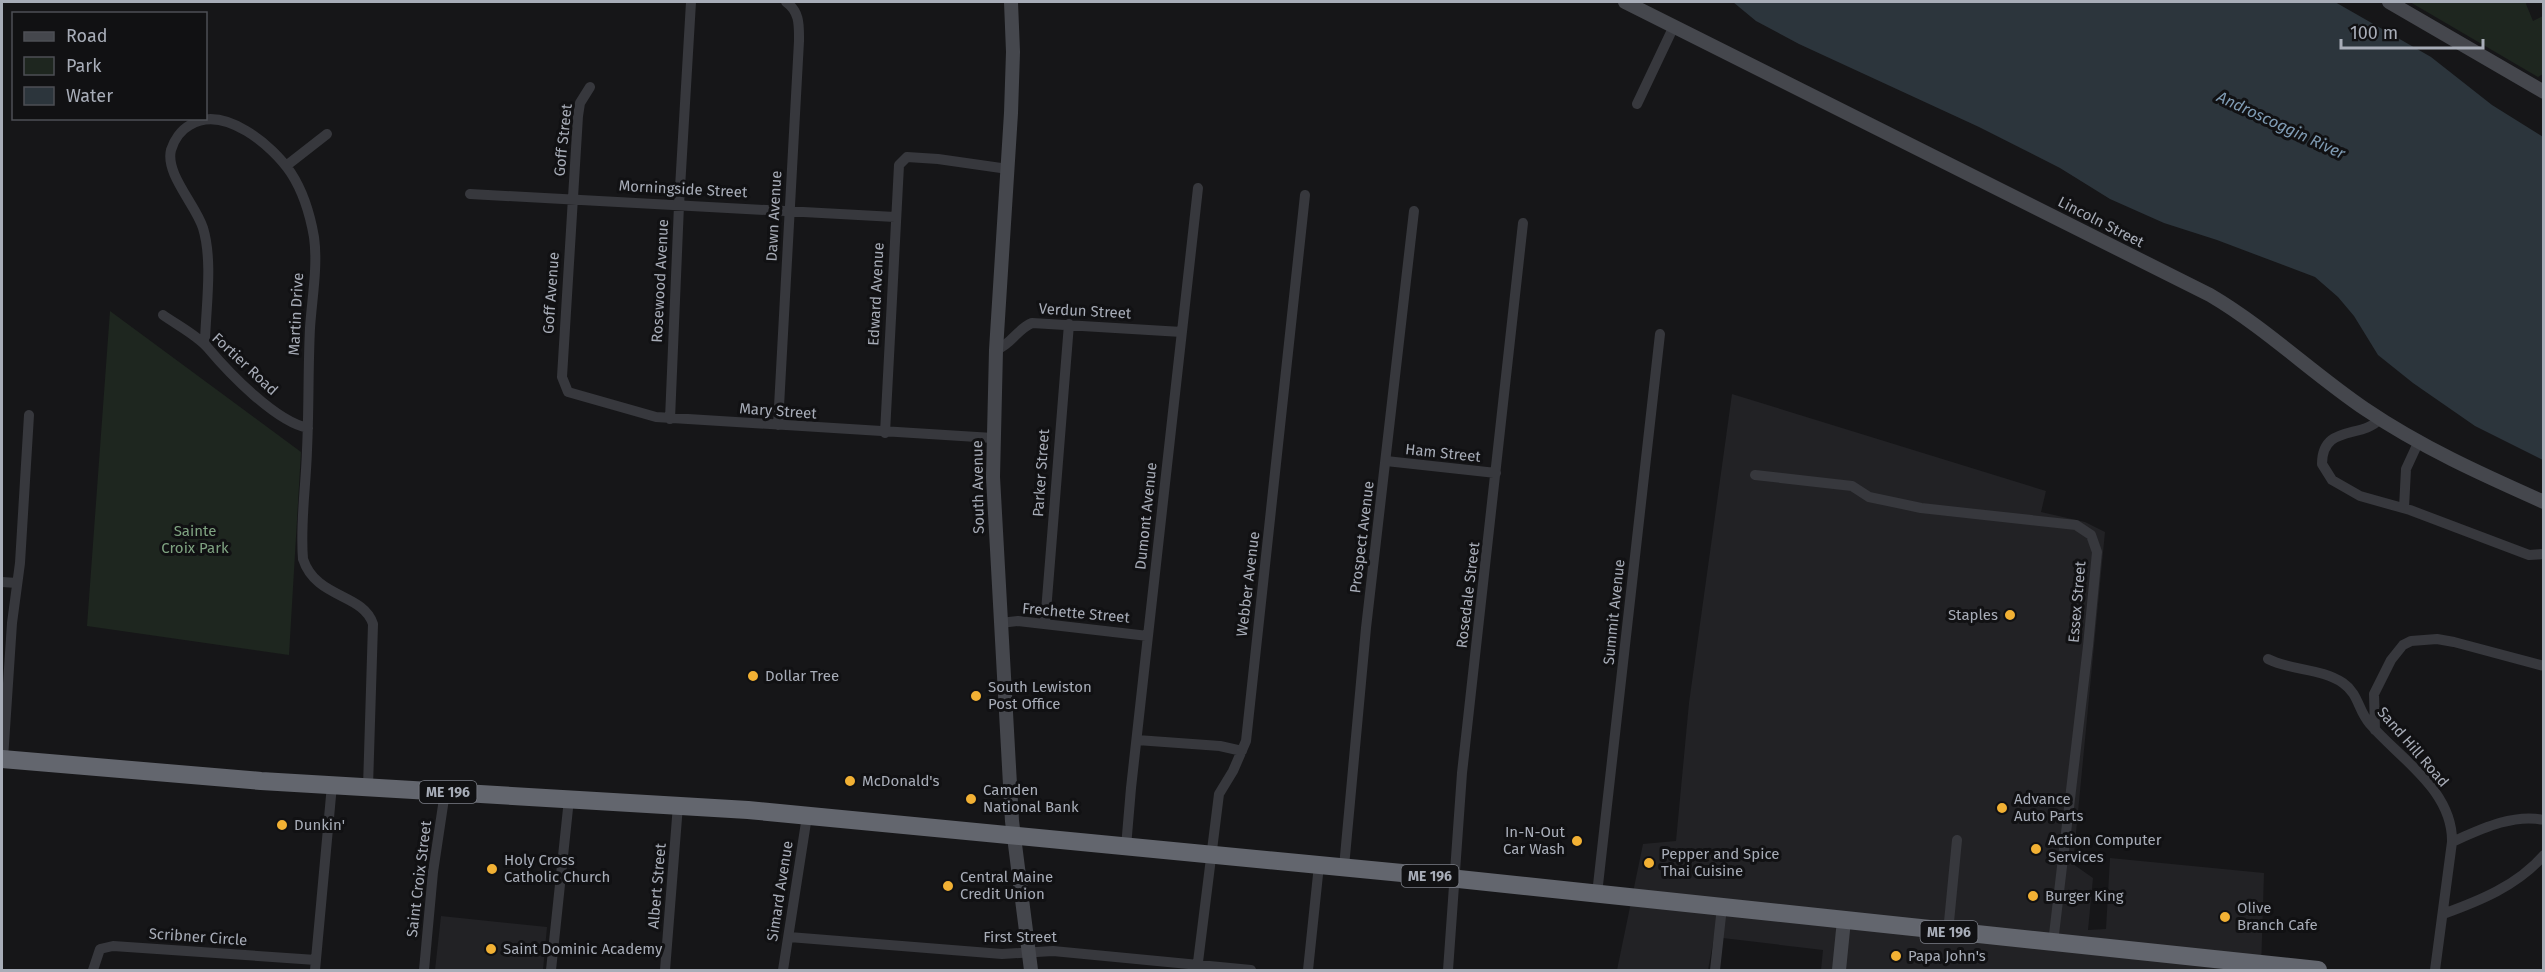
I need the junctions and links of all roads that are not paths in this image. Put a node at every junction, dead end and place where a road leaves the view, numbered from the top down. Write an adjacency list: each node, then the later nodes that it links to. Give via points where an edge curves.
1 (691, 2): 19 (street, Rosewood Avenue)
2 (1011, 2): 14 (main road, South Avenue)
3 (1625, 2): 6 (main road, Lincoln Street)
4 (2389, 2): 8 (main road)
5 (790, 5): 20 (street, Dawn Avenue, via 798,19 799,41)
6 (1674, 26): 9 (street); 33 (main road, Lincoln Street, via 2210,295 2242,314)
7 (590, 87): 18 (street, Goff Street, via 580,103)
8 (2544, 92)
9 (1637, 104)
10 (204, 120): 28 (street, Martin Drive, via 188,126 174,143 171,166 197,212 207,246)
11 (207, 120): 13 (street, Martin Drive, via 233,124 252,134)
12 (327, 134): 13 (street)
13 (286, 166): 35 (street, Martin Drive, via 304,199 314,239)
14 (1008, 169): 22 (street, Edward Avenue, via 932,158 904,159 899,165); 29 (main road, South Avenue)
15 (1198, 188): 26 (street, Dumont Avenue)
16 (470, 194): 18 (street, Morningside Street)
17 (1305, 195): 54 (street, Webber Avenue)
18 (572, 198): 19 (street, Morningside Street); 30 (street, Goff Avenue, via 562,377)
19 (679, 205): 20 (street, Morningside Street); 32 (street, Rosewood Avenue)
20 (790, 210): 22 (street, Morningside Street); 34 (street, Dawn Avenue)
21 (1414, 211): 39 (street, Prospect Avenue)
22 (895, 217): 36 (street, Edward Avenue)
23 (1523, 223): 40 (street, Rosedale Street)
24 (163, 315): 28 (street, Fortier Road)
25 (1069, 324): 26 (street, Verdun Street); 29 (street, Verdun Street, via 1032,322); 48 (street, Parker Street)
26 (1182, 332): 49 (street, Dumont Avenue)
27 (1660, 334): 72 (street, Summit Avenue)
28 (207, 347): 35 (street, Fortier Road, via 270,408 288,422)
29 (996, 350): 37 (main road, South Avenue)
30 (566, 388): 32 (street, Mary Street, via 610,406)
31 (29, 416): 46 (street)
32 (670, 419): 34 (street, Mary Street)
33 (2380, 419): 38 (main road, Lincoln Street); 43 (street, via 2371,426 2334,438 2325,449 2322,464 2331,480 2352,492)
34 (778, 425): 36 (street, Mary Street)
35 (308, 428): 57 (street, Martin Drive, via 303,550 306,568 324,587 362,607 373,624)
36 (885, 433): 37 (street, Mary Street)
37 (993, 438): 47 (main road, South Avenue)
38 (2418, 443): 42 (main road, Lincoln Street); 43 (street, via 2406,469)
39 (1386, 461): 40 (street, Ham Street); 70 (street, Prospect Avenue)
40 (1496, 473): 71 (street, Rosedale Street, via 1462,773)
41 (1755, 475): 78 (street, Essex Street, via 1852,486 1869,496 1921,508 2076,525 2091,535 2097,552)
42 (2544, 502)
43 (2404, 508): 44 (street, via 2529,555)
44 (2544, 554)
45 (2, 582): 46 (street)
46 (17, 583): 55 (street)
47 (1000, 623): 48 (street, Frechette Street); 63 (main road, South Avenue)
48 (1045, 624): 49 (street, Frechette Street)
49 (1148, 636): 53 (street, Dumont Avenue)
50 (2268, 659): 52 (street, Sand Hill Road, via 2343,683 2354,693)
51 (2544, 666): 52 (street, via 2454,642 2411,641 2391,660 2374,694)
52 (2375, 730): 65 (street, Sand Hill Road, via 2432,789 2446,812)
53 (1137, 740): 54 (street); 66 (street, Dumont Avenue)
54 (1242, 751): 67 (street, Webber Avenue, via 1218,794)
55 (2, 759): 56 (highway, ME 196)
56 (332, 785): 57 (highway, ME 196); 80 (street)
57 (368, 787): 58 (highway, ME 196)
58 (444, 792): 59 (highway, ME 196); 84 (street, Saint Croix Street)
59 (569, 798): 60 (highway, ME 196); 85 (street)
60 (678, 805): 61 (highway, ME 196); 86 (street, Albert Street)
61 (807, 816): 63 (highway, ME 196); 77 (street, Simard Avenue)
62 (2544, 820): 65 (street, via 2513,820)
63 (1014, 837): 66 (highway, ME 196); 79 (main road, South Avenue)
64 (1957, 840): 76 (street)
65 (2452, 842): 74 (street, Sand Hill Road)
66 (1126, 847): 67 (highway, ME 196)
67 (1211, 855): 69 (highway, ME 196); 81 (street, Webber Avenue)
68 (2544, 855): 74 (street, via 2486,898)
69 (1318, 865): 70 (highway, ME 196); 90 (street)
70 (1344, 867): 71 (highway, ME 196)
71 (1456, 879): 72 (highway, ME 196); 91 (street, Rosedale Street)
72 (1597, 894): 73 (highway, ME 196)
73 (1722, 907): 75 (highway, ME 196); 92 (street)
74 (2443, 914): 95 (street, Sand Hill Road)
75 (1845, 920): 76 (highway, ME 196); 93 (main road)
76 (1948, 932): 78 (highway, ME 196)
77 (789, 937): 79 (street, First Street); 87 (street, Simard Avenue)
78 (2053, 944): 82 (highway, ME 196)
79 (1029, 953): 81 (street, First Street, via 1074,953); 88 (main road, South Avenue)
80 (316, 965): 83 (street, Scribner Circle, via 113,946 100,949)
81 (1197, 968): 89 (street, First Street)
82 (2267, 968): 94 (highway, ME 196)
83 (93, 970)
84 (424, 970)
85 (552, 970)
86 (665, 970)
87 (783, 970)
88 (1031, 970)
89 (1251, 970)
90 (1308, 970)
91 (1449, 970)
92 (1715, 970)
93 (1839, 970)
94 (2318, 970)
95 (2435, 970)

